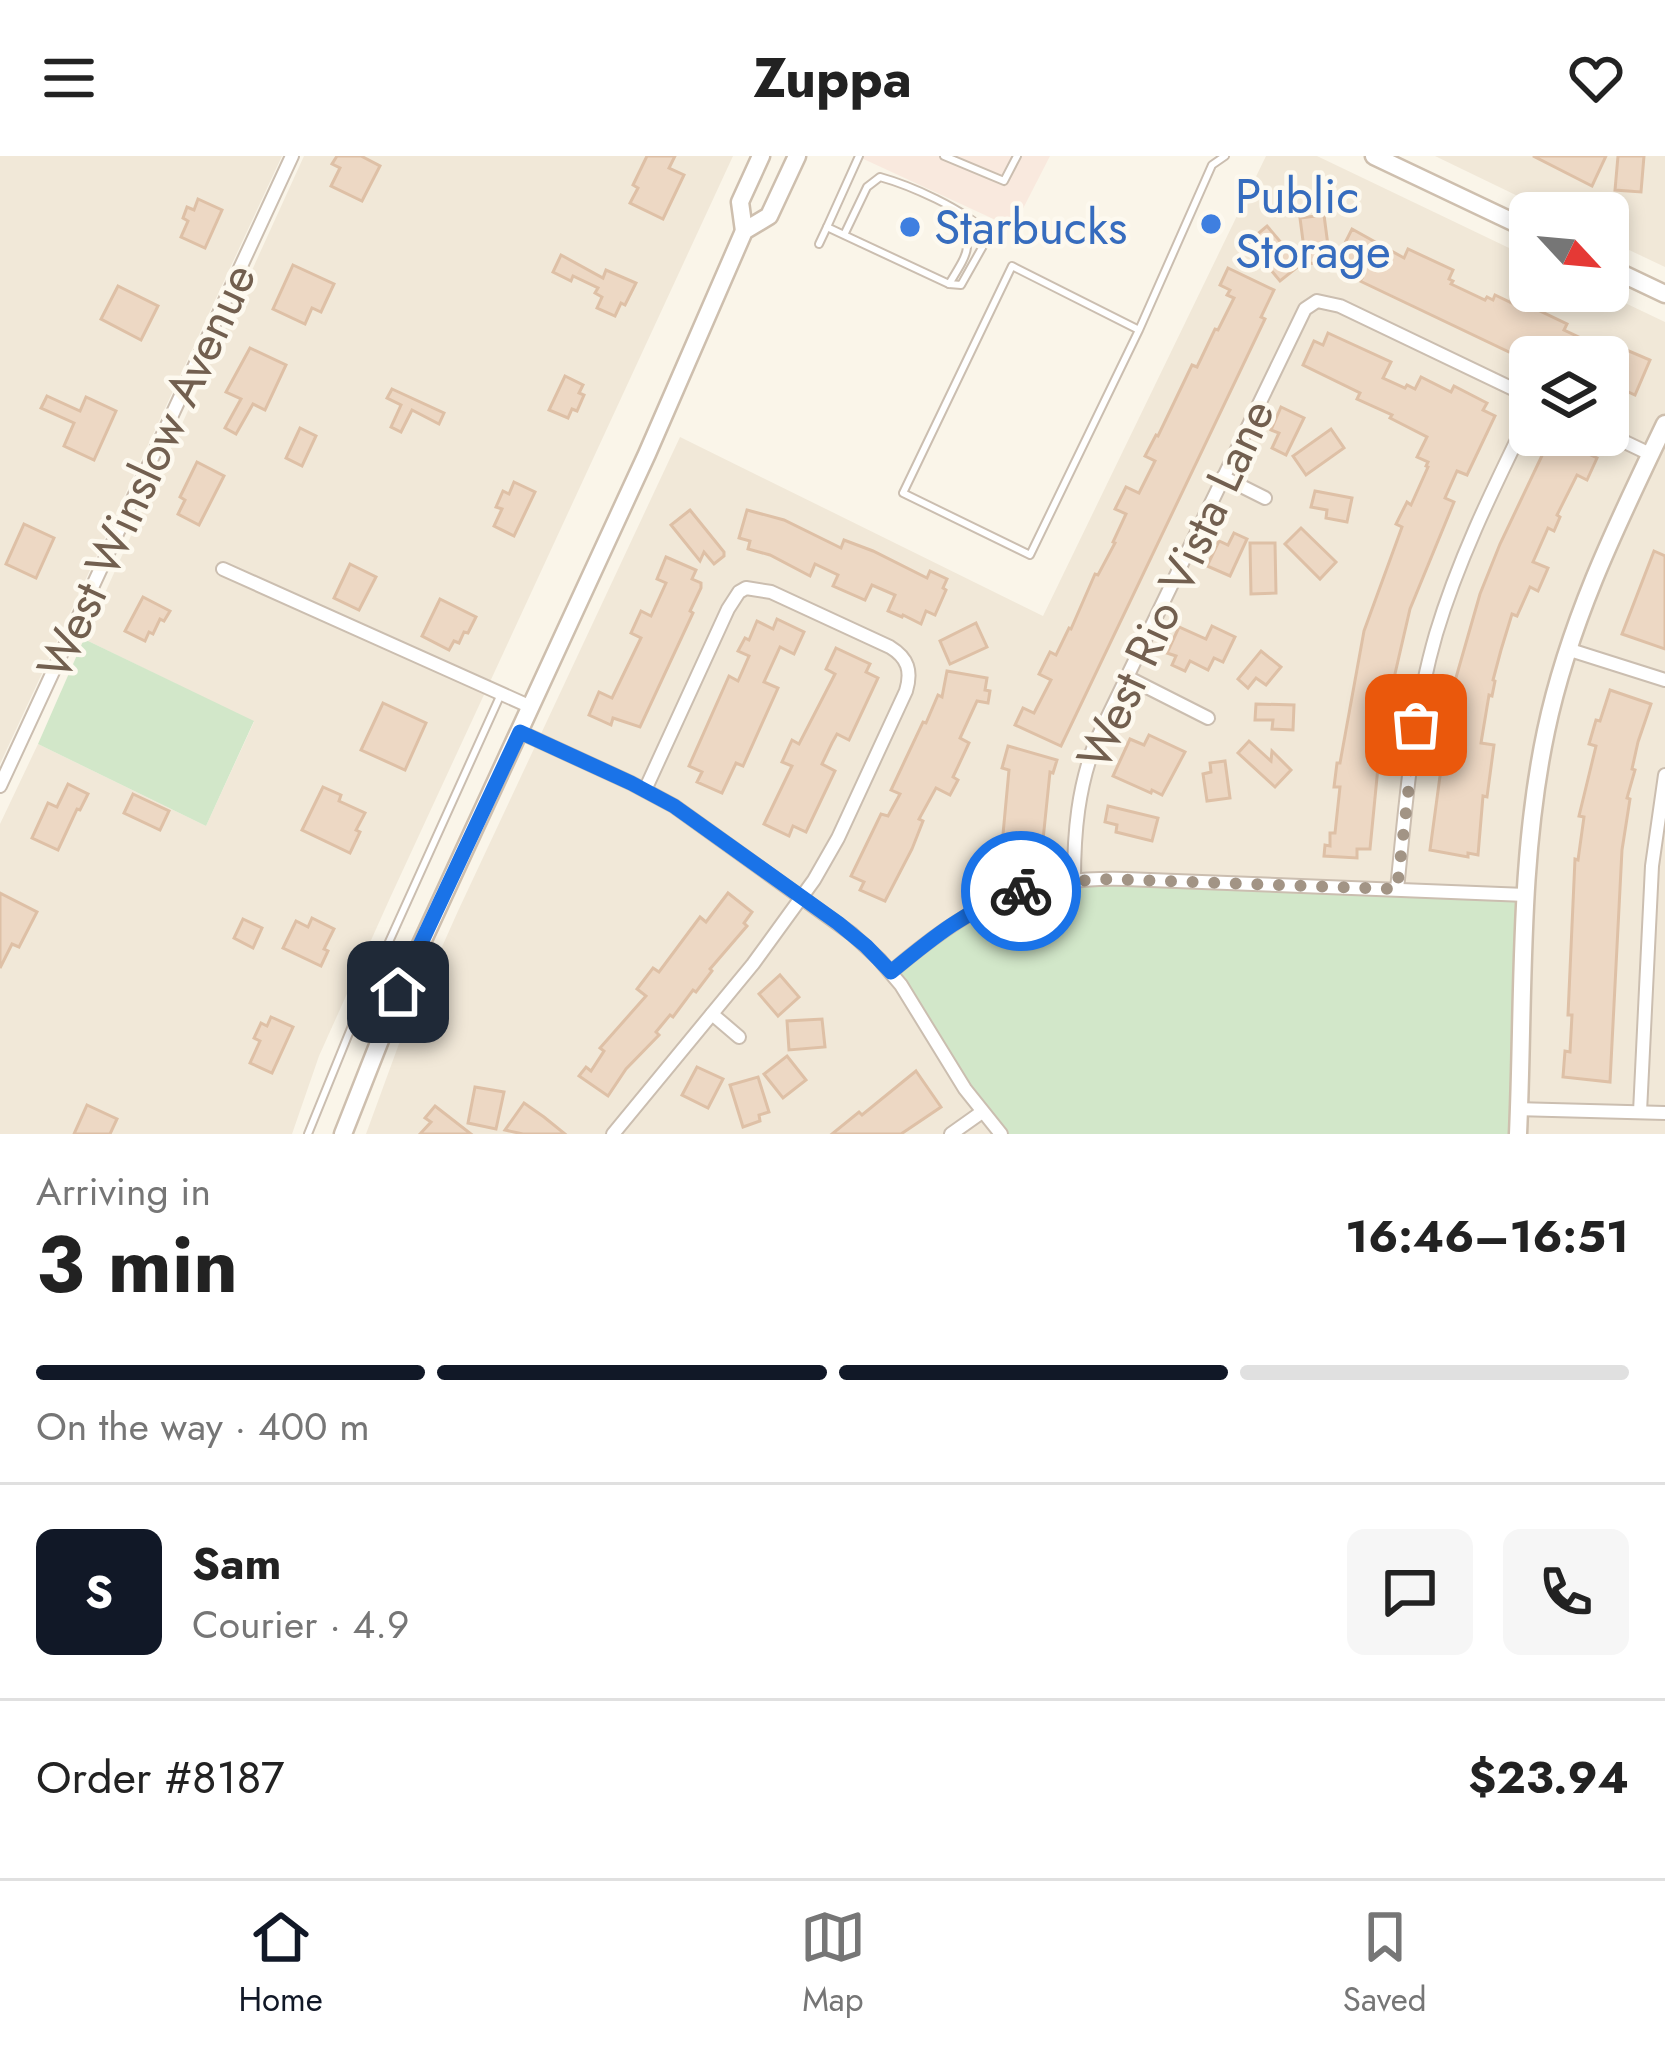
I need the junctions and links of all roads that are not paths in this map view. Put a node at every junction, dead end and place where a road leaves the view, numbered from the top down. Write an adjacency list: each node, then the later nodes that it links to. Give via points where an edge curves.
1 (292, 156): 36 (street, West Winslow Avenue)
2 (761, 156): 13 (main road, via 740,202)
3 (796, 156): 13 (main road, via 769,216)
4 (859, 156): 12 (lane)
5 (944, 156): 6 (lane, via 1004,181)
6 (1017, 156)
7 (1225, 156): 9 (lane)
8 (1374, 156): 11 (main road)
9 (1211, 160): 19 (lane)
10 (948, 206): 14 (lane, via 880,177); 17 (lane, via 968,244); 17 (lane, via 985,232 962,285)
11 (1509, 220)
12 (827, 226): 14 (lane); 15 (lane)
13 (744, 231): 32 (main road)
14 (844, 235): 17 (lane)
15 (819, 244)
16 (1629, 277): 18 (main road)
17 (949, 284)
18 (1665, 294)
19 (1139, 330): 19 (lane, via 1012,266 903,493 1030,555)
20 (1509, 388): 25 (street, West Rio Vista Lane, via 1317,301 1300,316)
21 (1665, 424): 23 (main road)
22 (1629, 444): 23 (street)
23 (1650, 454): 28 (main road)
24 (1510, 456): 39 (street, via 1436,634 1416,725)
25 (1223, 477): 26 (street); 29 (street, West Rio Vista Lane)
26 (1265, 498)
27 (223, 568): 31 (street)
28 (1568, 649): 30 (street); 40 (main road, via 1540,765)
29 (1127, 677): 33 (street); 38 (street, West Rio Vista Lane, via 1085,773)
30 (1665, 680)
31 (501, 694): 32 (street); 49 (lane)
32 (531, 707): 34 (main road)
33 (1208, 718)
34 (520, 732): 37 (street); 50 (main road, via 398,992)
35 (1665, 775): 47 (street, via 1652,866)
36 (0, 786)
37 (645, 790): 41 (street); 41 (street, via 728,610 746,588 771,592 898,652 908,666 906,691)
38 (1074, 880): 39 (street); 42 (street, via 973,911)
39 (1397, 889): 40 (street)
40 (1526, 895): 45 (main road)
41 (801, 897): 42 (street); 43 (street)
42 (891, 972): 46 (street)
43 (712, 1014): 44 (street); 51 (street)
44 (739, 1037)
45 (1519, 1109): 47 (street); 54 (main road)
46 (982, 1112): 52 (street); 53 (street)
47 (1640, 1112): 48 (street)
48 (1665, 1112)
49 (308, 1134)
50 (343, 1134)
51 (614, 1134)
52 (951, 1134)
53 (1001, 1134)
54 (1518, 1134)

